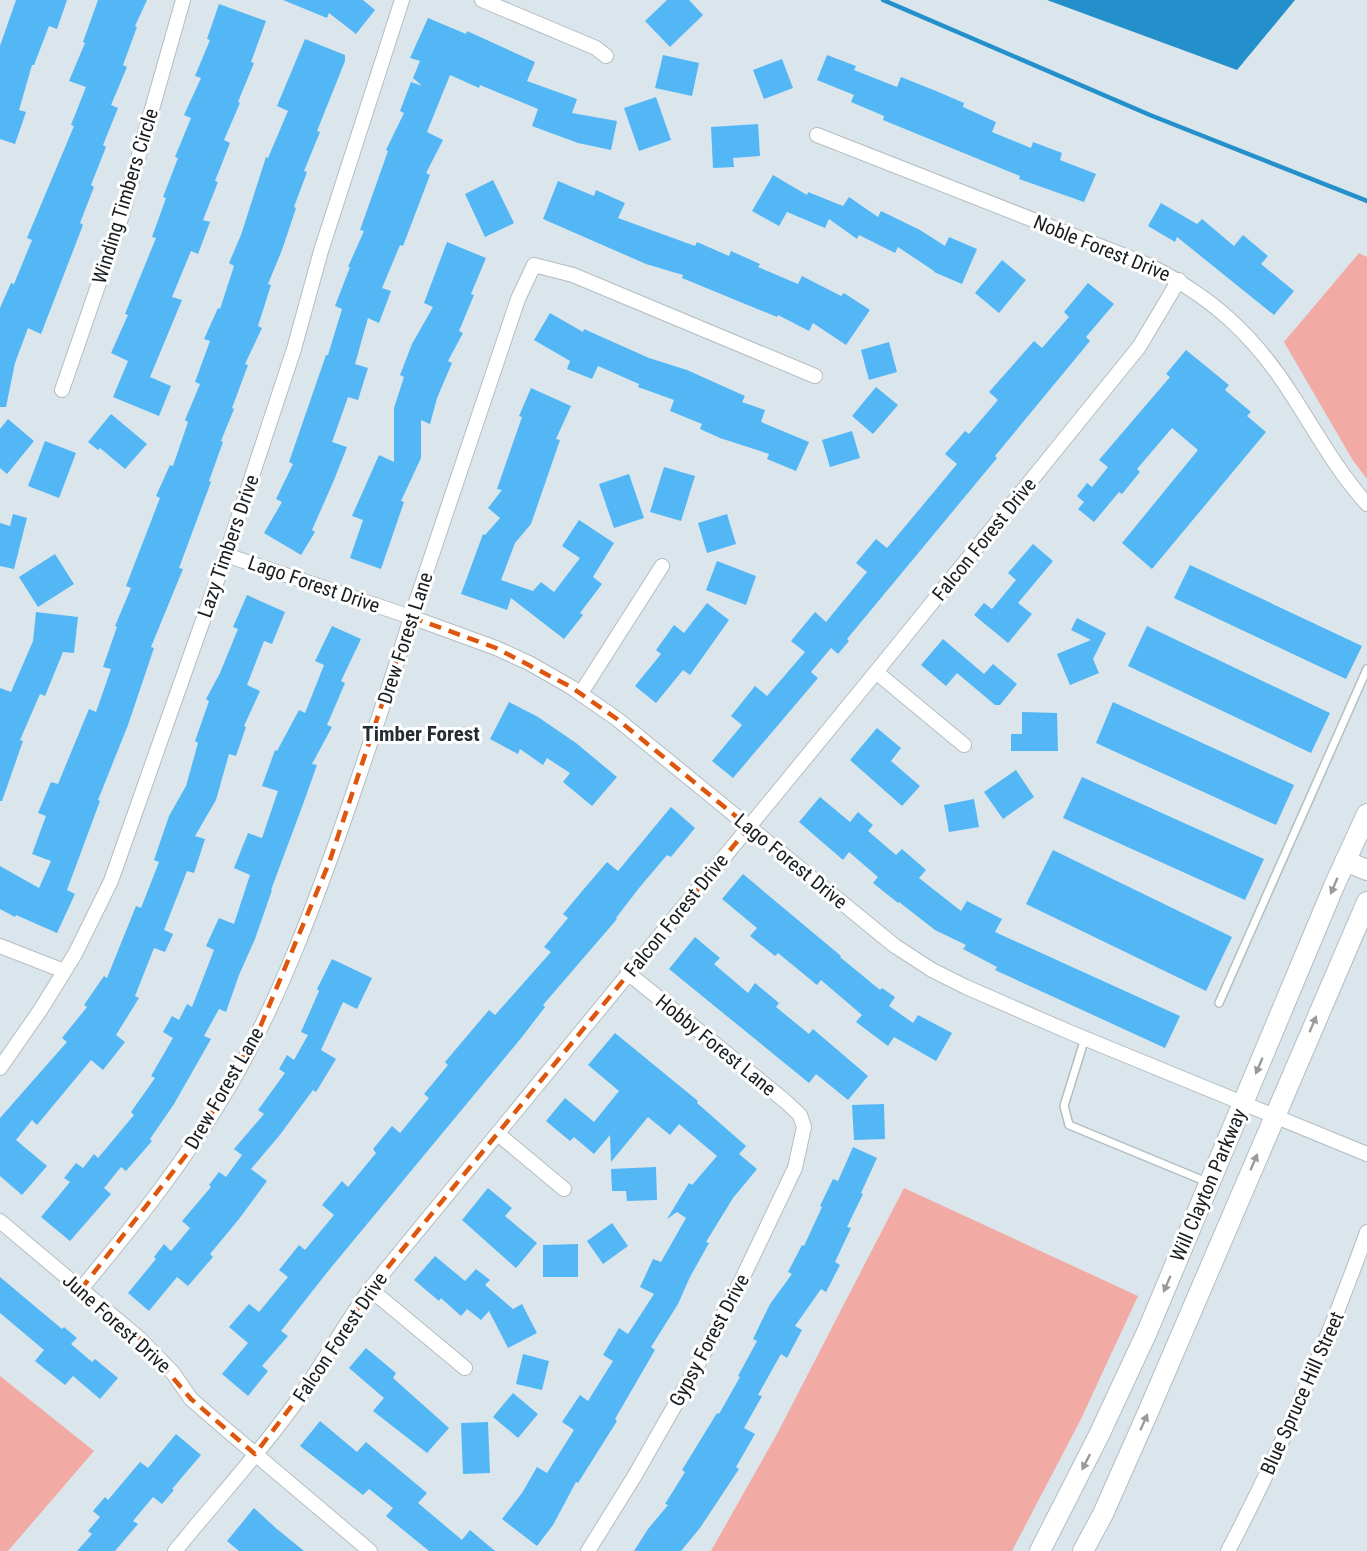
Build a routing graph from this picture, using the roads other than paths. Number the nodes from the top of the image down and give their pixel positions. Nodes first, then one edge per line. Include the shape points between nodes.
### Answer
1 (183, 0) edge
2 (402, 0) edge
3 (482, 0) edge
4 (606, 56) dead end
5 (817, 135) dead end
6 (1179, 280) junction
7 (815, 376) dead end
8 (62, 390) dead end
9 (1367, 504) edge
10 (226, 555) junction
11 (662, 566) dead end
12 (411, 617) junction
13 (1367, 669) edge
14 (876, 672) junction
15 (581, 693) junction
16 (964, 745) dead end
17 (1367, 814) edge
18 (748, 827) junction
19 (1345, 861) junction
20 (1367, 870) edge
21 (1367, 902) edge
22 (0, 946) edge
23 (64, 971) junction
24 (628, 973) junction
25 (1219, 1003) dead end
26 (1085, 1038) junction
27 (0, 1068) edge
28 (1242, 1103) junction
29 (1274, 1117) junction
30 (801, 1118) joint
31 (498, 1134) junction
32 (1367, 1154) edge
33 (1209, 1183) junction
34 (564, 1189) dead end
35 (0, 1221) edge
36 (1367, 1232) edge
37 (81, 1289) junction
38 (370, 1289) junction
39 (465, 1368) dead end
40 (1126, 1376) junction
41 (1159, 1387) junction
42 (255, 1454) junction
43 (175, 1551) edge
44 (370, 1551) edge
45 (588, 1551) edge
46 (1040, 1551) edge
47 (1083, 1551) edge
48 (1228, 1551) edge

1 - 8 street, Winding Timbers Circle via 119,225
2 - 10 street, Lazy Timbers Drive
3 - 4 street via 596,48
5 - 6 street, Noble Forest Drive
6 - 9 street, Noble Forest Drive via 1229,318 1267,359 1329,455
6 - 14 street, Falcon Forest Drive via 1139,347
7 - 12 street, Drew Forest Lane via 573,275 534,265 518,298
10 - 12 street, Lago Forest Drive
10 - 23 street, Lazy Timbers Drive via 111,881
11 - 15 street
12 - 15 street, Lago Forest Drive via 496,648
12 - 37 street, Drew Forest Lane via 329,863 261,1025 194,1145
13 - 25 lane
14 - 16 street
14 - 18 street, Falcon Forest Drive
15 - 18 street, Lago Forest Drive
17 - 19 main road, Will Clayton Parkway
18 - 24 street, Falcon Forest Drive
18 - 26 street, Lago Forest Drive via 895,946 932,970
19 - 20 main road
19 -> 28 main road, Will Clayton Parkway
29 -> 21 main road, Will Clayton Parkway
22 - 23 street
23 - 27 street, Lazy Timbers Drive
24 - 30 street, Hobby Forest Lane
24 - 31 street, Falcon Forest Drive
26 - 28 street, Lago Forest Drive
26 - 33 lane via 1064,1106 1069,1125
28 - 29 street, Lago Forest Drive
28 - 33 main road, Will Clayton Parkway
29 - 32 street, Lago Forest Drive
41 -> 29 main road, Will Clayton Parkway
30 - 45 street, Gypsy Forest Drive via 804,1127 795,1168 741,1281 696,1370
31 - 34 street
31 - 38 street, Falcon Forest Drive
33 -> 40 main road, Will Clayton Parkway
35 - 37 street, June Forest Drive
36 - 48 street, Blue Spruce Hill Street via 1336,1319
37 - 42 street, June Forest Drive via 139,1338 173,1373 191,1399
38 - 39 street
38 - 42 street, Falcon Forest Drive via 310,1383
40 - 41 main road
40 -> 46 main road, Will Clayton Parkway
47 -> 41 main road, Will Clayton Parkway
42 - 43 street, Falcon Forest Drive
42 - 44 street, June Forest Drive

